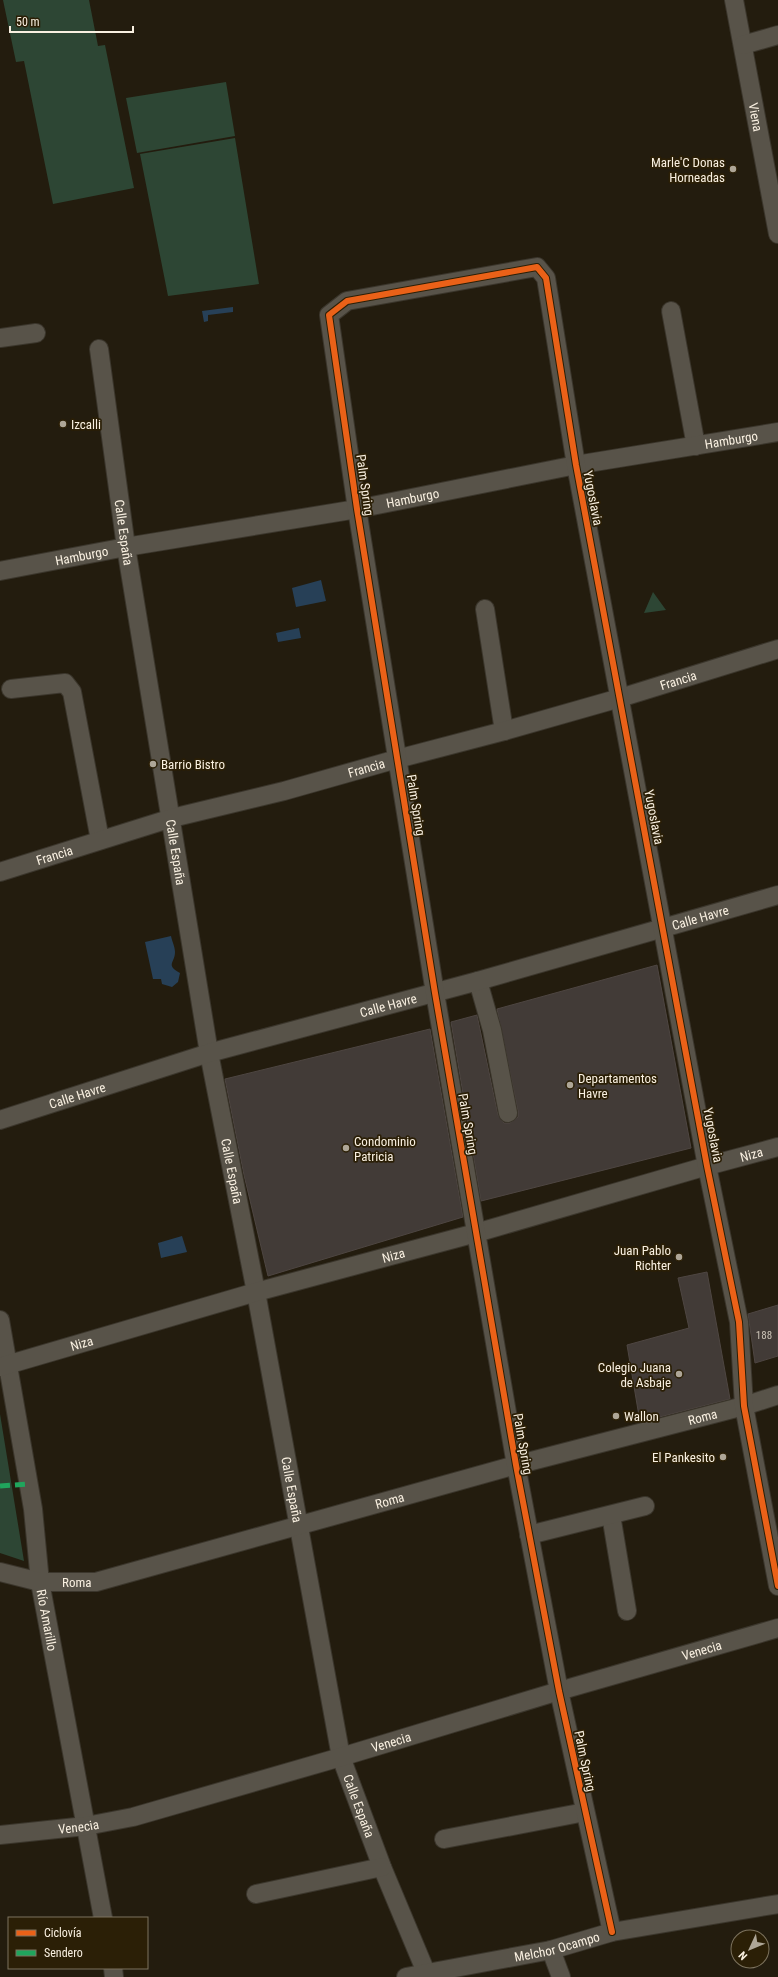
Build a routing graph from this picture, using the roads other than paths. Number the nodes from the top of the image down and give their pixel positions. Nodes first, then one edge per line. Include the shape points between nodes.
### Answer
1 (734, 0) edge
2 (778, 35) edge
3 (743, 45) junction
4 (778, 228) edge
5 (671, 311) dead end
6 (329, 316) joint
7 (36, 333) dead end
8 (0, 338) edge
9 (99, 349) dead end
10 (778, 432) edge
11 (696, 446) junction
12 (576, 464) junction
13 (357, 509) junction
14 (126, 547) junction
15 (0, 571) edge
16 (485, 609) dead end
17 (778, 649) edge
18 (11, 689) dead end
19 (620, 698) junction
20 (504, 731) junction
21 (397, 759) junction
22 (172, 818) junction
23 (100, 840) junction
24 (0, 872) edge
25 (778, 895) edge
26 (664, 929) junction
27 (478, 981) junction
28 (434, 992) junction
29 (209, 1053) junction
30 (508, 1113) dead end
31 (0, 1120) edge
32 (778, 1147) edge
33 (707, 1166) junction
34 (476, 1233) junction
35 (256, 1292) junction
36 (0, 1320) edge
37 (5, 1366) edge
38 (778, 1395) edge
39 (744, 1406) junction
40 (516, 1465) junction
41 (645, 1506) dead end
42 (611, 1515) junction
43 (299, 1526) junction
44 (529, 1535) junction
45 (0, 1572) edge
46 (40, 1582) junction
47 (778, 1586) edge
48 (627, 1611) dead end
49 (778, 1628) edge
50 (559, 1691) junction
51 (341, 1758) junction
52 (585, 1812) junction
53 (86, 1826) junction
54 (0, 1835) edge
55 (444, 1839) dead end
56 (382, 1866) junction
57 (256, 1894) dead end
58 (778, 1904) edge
59 (103, 1917) edge
60 (612, 1932) junction
61 (550, 1950) junction
62 (428, 1975) edge
63 (406, 1977) edge
64 (561, 1977) edge

1 - 3 street, Viena
2 - 3 street
3 - 4 street, Viena
5 - 11 street
6 - 12 street, Yugoslavia via 347,301 537,267 546,278
6 - 13 street, Palm Spring
7 - 8 street
9 - 14 street, Calle España
10 - 11 street, Hamburgo
11 - 12 street, Hamburgo
12 - 13 street, Hamburgo
12 - 19 street, Yugoslavia
13 - 14 street, Hamburgo
13 - 21 street, Palm Spring
14 - 15 street, Hamburgo
14 - 22 street, Calle España
16 - 20 street
17 - 19 street, Francia
18 - 23 street via 65,683 72,692
19 - 20 street, Francia
19 - 26 street, Yugoslavia
20 - 21 street, Francia
21 - 22 street, Francia via 284,791
21 - 28 street, Palm Spring
22 - 23 street, Francia
22 - 29 street, Calle España
23 - 24 street, Francia
25 - 26 street, Calle Havre
26 - 27 street, Calle Havre
26 - 33 street, Yugoslavia
27 - 28 street, Calle Havre
27 - 30 street via 492,1030
28 - 29 street, Calle Havre
28 - 34 street, Palm Spring
29 - 31 street, Calle Havre
29 - 35 street, Calle España
32 - 33 street, Niza
33 - 34 street, Niza
33 - 39 street, Yugoslavia via 739,1322
34 - 35 street, Niza
34 - 40 street, Palm Spring
35 - 37 street, Niza
35 - 43 street, Calle España
36 - 37 street, Río Amarillo
37 - 46 street, Río Amarillo via 34,1509
38 - 39 street, Roma
39 - 40 street, Roma
39 - 47 street, Yugoslavia
40 - 43 street, Roma
40 - 44 street, Palm Spring
41 - 42 street
42 - 44 street
42 - 48 street
43 - 46 street, Roma via 96,1582
43 - 51 street, Calle España
44 - 50 street, Palm Spring
45 - 46 street, Roma
46 - 53 street, Río Amarillo
49 - 50 street, Venecia
50 - 51 street, Venecia
50 - 52 street, Palm Spring
51 - 53 street, Venecia via 133,1816
51 - 56 street, Calle España
52 - 55 street
52 - 60 street, Palm Spring
53 - 54 street, Venecia
53 - 59 street, Río Amarillo
56 - 57 street
56 - 62 street, Calle España
58 - 60 street, Melchor Ocampo
60 - 61 street, Melchor Ocampo
61 - 62 street, Melchor Ocampo
61 - 64 street
62 - 63 street, Melchor Ocampo

